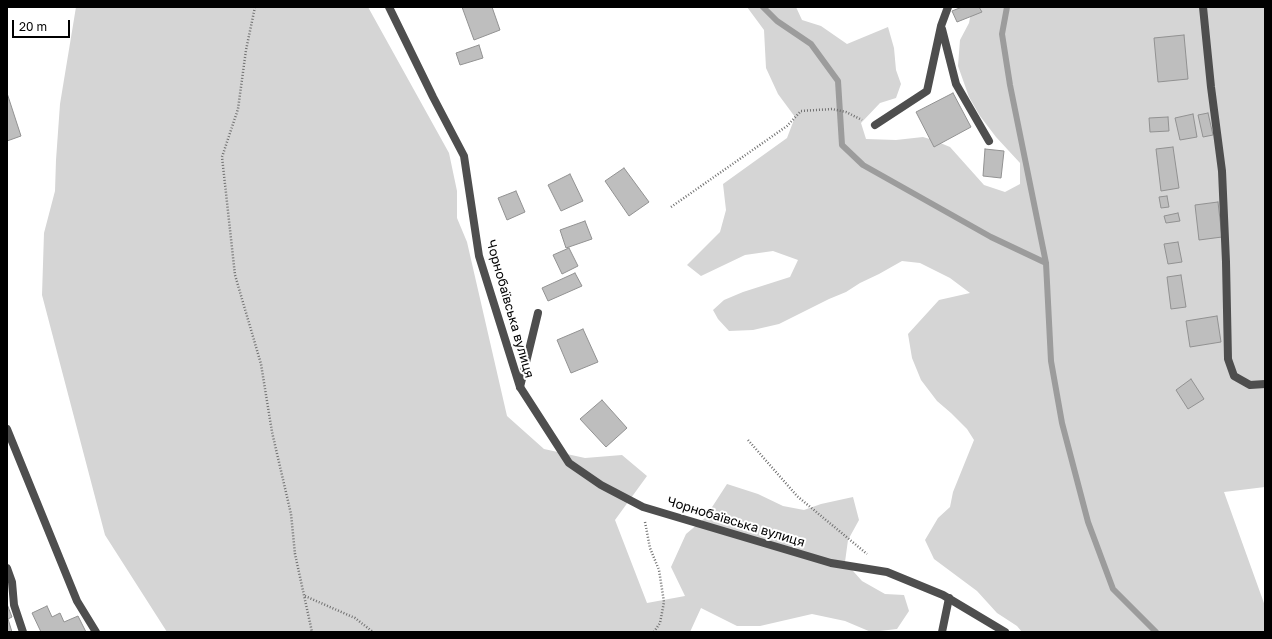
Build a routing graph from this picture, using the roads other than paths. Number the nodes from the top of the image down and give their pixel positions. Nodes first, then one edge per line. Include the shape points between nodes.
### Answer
1 (389, 7) edge
2 (948, 7) edge
3 (1203, 7) edge
4 (941, 26) junction
5 (875, 125) road end
6 (989, 141) dead end
7 (538, 313) dead end
8 (1265, 384) edge
9 (520, 387) junction
10 (7, 429) edge
11 (7, 568) edge
12 (949, 598) junction
13 (23, 632) edge
14 (96, 632) edge
15 (942, 632) edge
16 (1005, 632) edge

1 - 9 street, Чорнобаївська вулиця via 464,156 479,256
2 - 4 street
3 - 8 street via 1222,171 1228,359 1234,376 1250,384
4 - 5 street via 927,91
4 - 6 street via 956,84
7 - 9 street
9 - 12 street, Чорнобаївська вулиця via 569,464 600,486 643,507 831,563 887,572
10 - 14 street via 77,601
11 - 13 street via 12,582 14,605
12 - 15 street
12 - 16 street, Чорнобаївська вулиця

